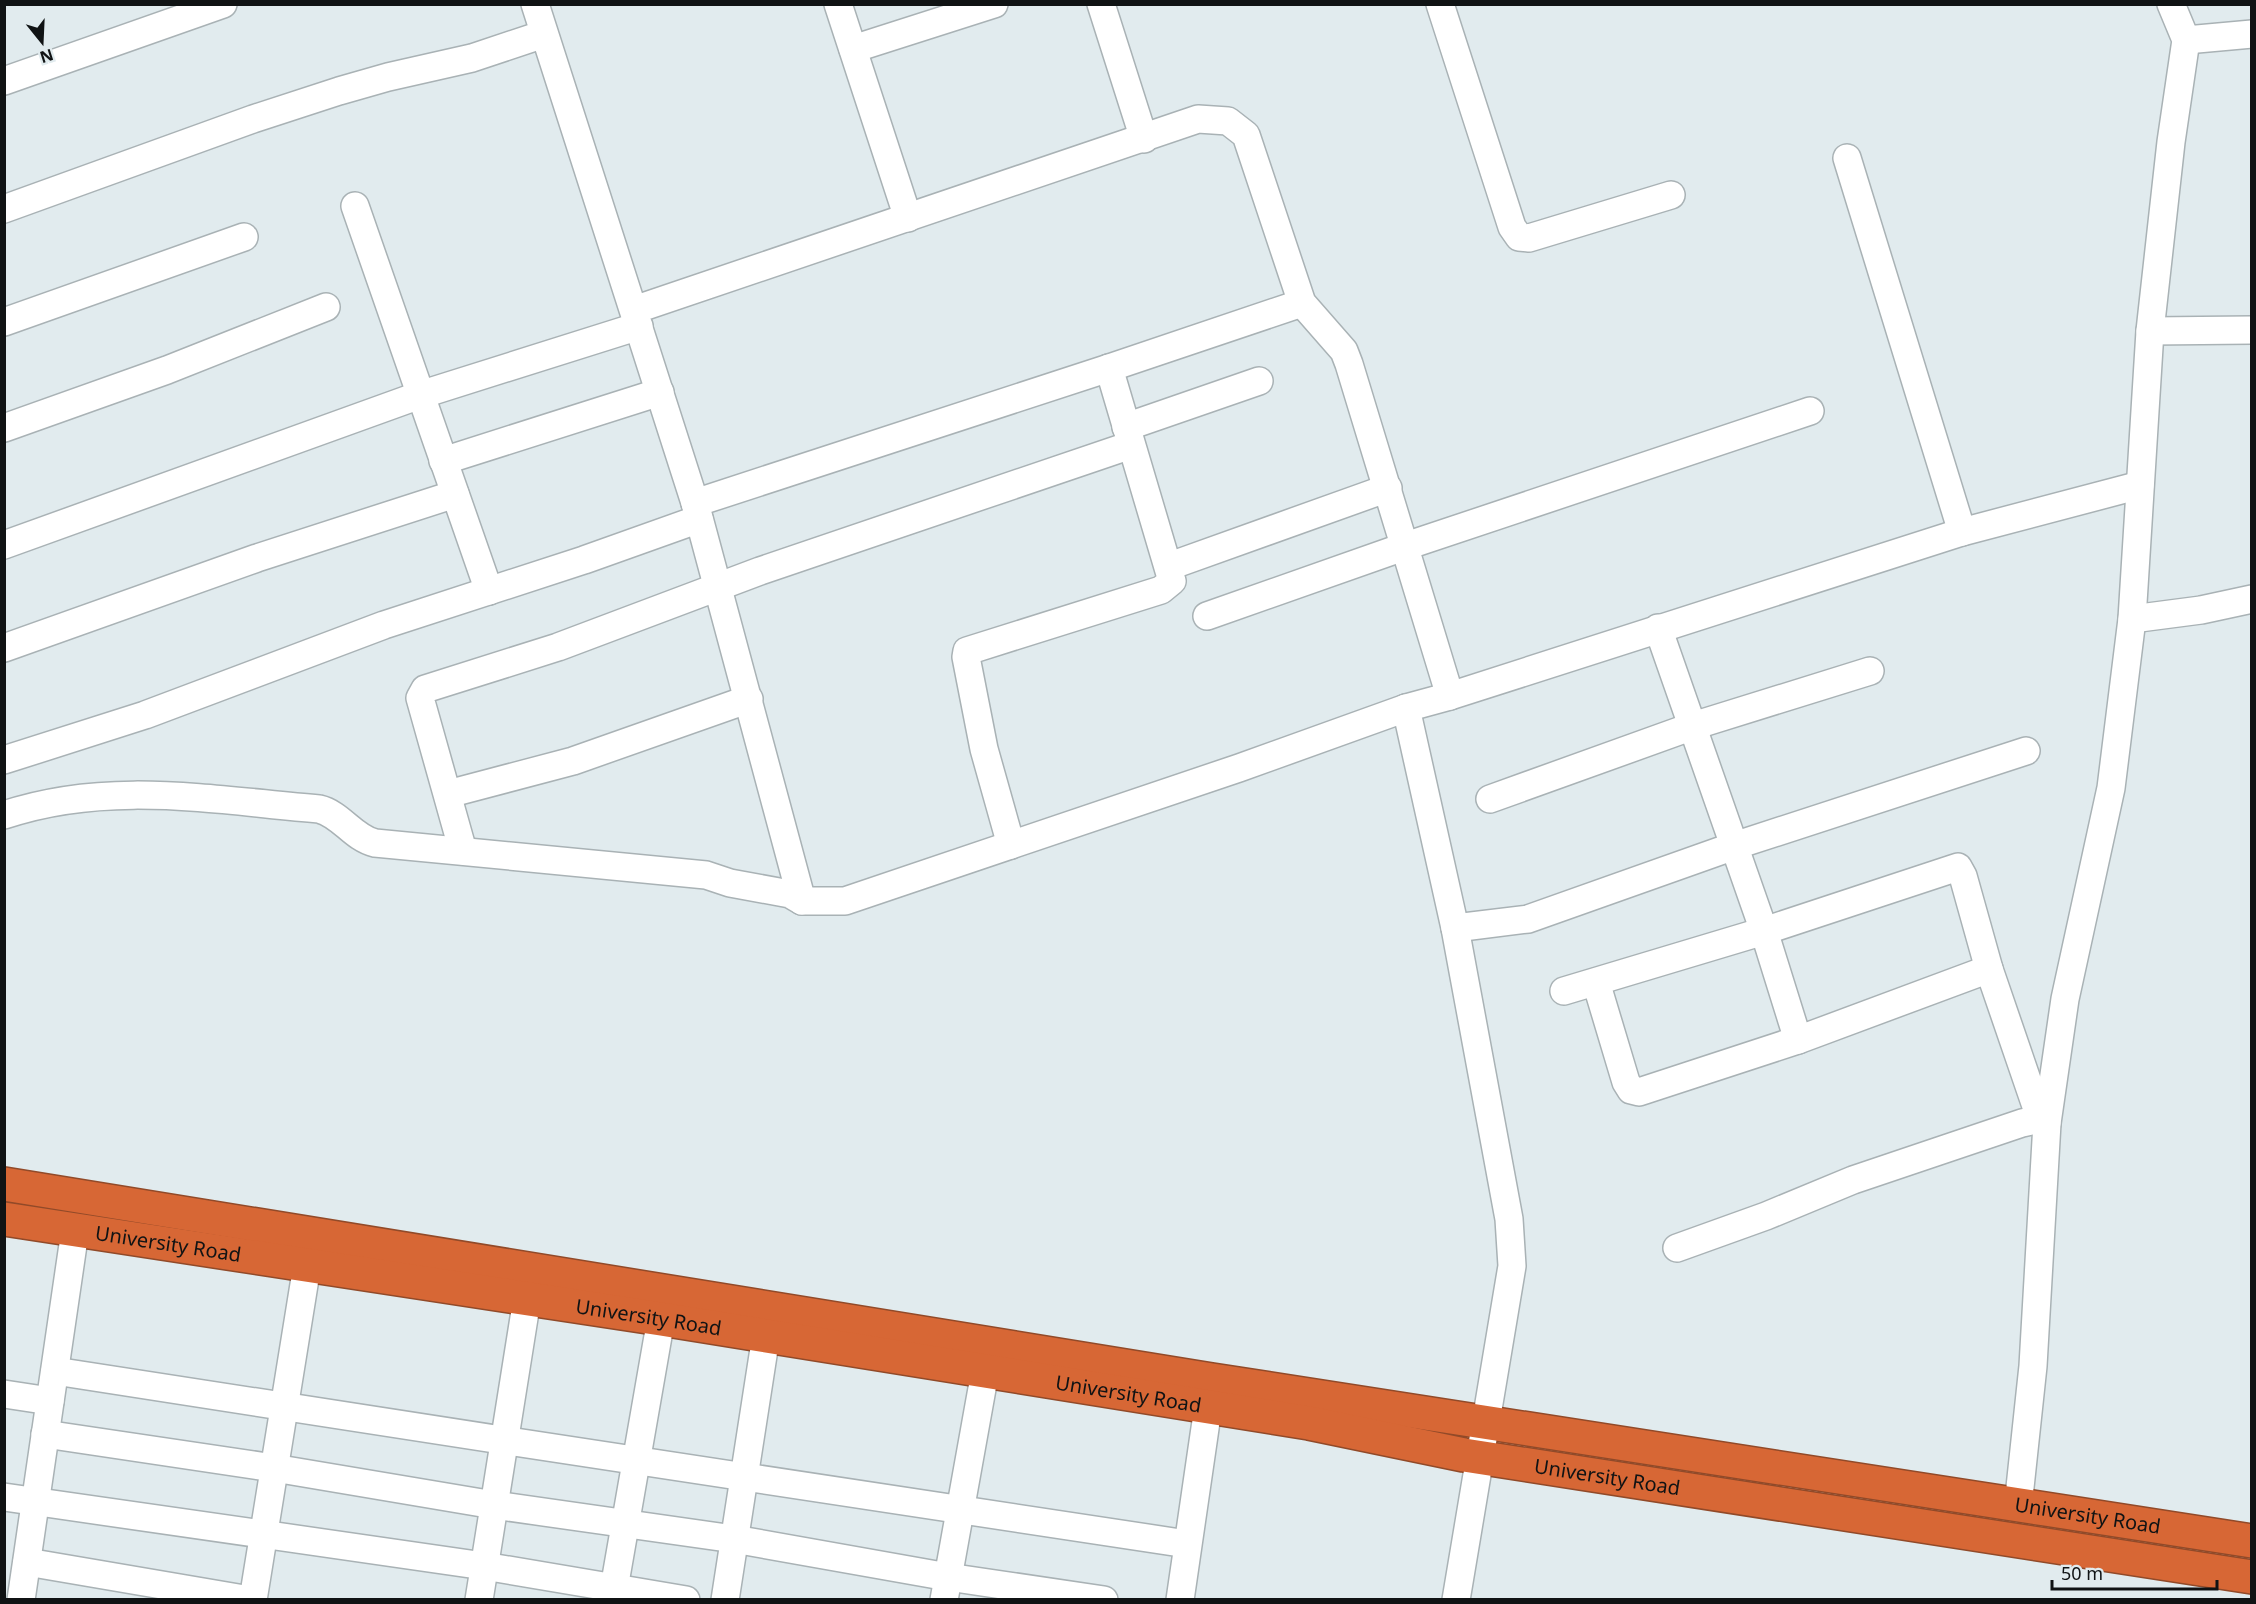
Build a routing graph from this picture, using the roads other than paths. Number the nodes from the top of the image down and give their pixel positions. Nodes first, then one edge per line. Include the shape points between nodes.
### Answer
1 (223, 4) edge
2 (535, 4) edge
3 (838, 4) edge
4 (994, 4) edge
5 (1101, 4) edge
6 (1440, 4) edge
7 (2171, 4) edge
8 (544, 34) junction
9 (2252, 34) edge
10 (2186, 40) junction
11 (853, 49) junction
12 (4, 81) edge
13 (1144, 139) junction
14 (1846, 158) dead end
15 (1671, 195) dead end
16 (354, 206) dead end
17 (4, 209) edge
18 (908, 218) junction
19 (244, 237) dead end
20 (1302, 303) junction
21 (326, 307) dead end
22 (636, 318) junction
23 (4, 322) edge
24 (2252, 330) edge
25 (2150, 331) junction
26 (1109, 368) junction
27 (1259, 381) dead end
28 (660, 392) junction
29 (420, 395) junction
30 (1810, 411) dead end
31 (4, 428) edge
32 (1129, 436) junction
33 (443, 461) junction
34 (2140, 485) junction
35 (1388, 488) junction
36 (455, 494) junction
37 (697, 511) junction
38 (1962, 532) junction
39 (4, 545) edge
40 (1407, 546) junction
41 (1170, 567) junction
42 (717, 587) junction
43 (489, 591) junction
44 (2252, 599) edge
45 (1207, 616) dead end
46 (2132, 619) junction
47 (1659, 628) junction
48 (4, 648) edge
49 (1870, 671) dead end
50 (1450, 696) junction
51 (749, 699) junction
52 (1406, 708) junction
53 (1693, 726) junction
54 (2026, 751) dead end
55 (4, 760) edge
56 (448, 794) junction
57 (1490, 799) dead end
58 (4, 815) edge
59 (1011, 845) junction
60 (1734, 846) junction
61 (463, 851) junction
62 (802, 901) junction
63 (1455, 928) junction
64 (1764, 932) junction
65 (1989, 969) junction
66 (1596, 982) junction
67 (1563, 991) dead end
68 (1798, 1040) junction
69 (2042, 1122) junction
70 (4, 1184) edge
71 (4, 1219) edge
72 (75, 1231) junction
73 (1677, 1248) dead end
74 (307, 1266) junction
75 (527, 1299) junction
76 (665, 1305) junction
77 (766, 1336) junction
78 (990, 1358) junction
79 (55, 1371) junction
80 (4, 1394) edge
81 (1209, 1394) junction
82 (50, 1401) junction
83 (284, 1407) junction
84 (1486, 1424) junction
85 (45, 1434) junction
86 (504, 1439) junction
87 (1479, 1457) junction
88 (636, 1459) junction
89 (274, 1468) junction
90 (744, 1479) junction
91 (4, 1497) edge
92 (36, 1502) junction
93 (494, 1505) junction
94 (2018, 1506) junction
95 (960, 1510) junction
96 (626, 1523) junction
97 (263, 1536) junction
98 (734, 1539) junction
99 (2248, 1540) edge
100 (1187, 1544) junction
101 (27, 1562) junction
102 (484, 1566) junction
103 (2252, 1572) edge
104 (2252, 1577) edge
105 (946, 1588) edge
106 (613, 1594) edge
107 (16, 1597) edge
108 (251, 1599) edge
109 (479, 1599) edge
110 (686, 1599) edge
111 (725, 1599) edge
112 (1104, 1599) edge
113 (1180, 1599) edge
114 (1456, 1599) edge

1 - 12 street
2 - 8 street
3 - 11 street
4 - 11 street
5 - 13 street
6 - 15 street via 1512,227 1519,237 1528,238
7 - 10 street
8 - 17 street via 472,58 388,77 264,115
8 - 22 street
9 - 10 street
10 - 25 street via 2170,142
11 - 18 street
13 - 18 street
13 - 20 street via 1198,119 1228,121 1246,135
14 - 38 street
16 - 29 street
18 - 22 street
19 - 23 street
20 - 26 street
20 - 35 street via 1344,351
21 - 31 street via 167,370
22 - 28 street
22 - 29 street
24 - 25 street
25 - 34 street
26 - 32 street
26 - 37 street
27 - 32 street
28 - 33 street
28 - 37 street
29 - 33 street
29 - 39 street
30 - 40 street
32 - 41 street
32 - 42 street
33 - 36 street
34 - 38 street
34 - 46 street
35 - 40 street
35 - 41 street
36 - 43 street
36 - 48 street via 257,558
37 - 42 street
37 - 43 street via 584,560
38 - 47 street
40 - 45 street
40 - 50 street
41 - 59 street via 1173,580 1161,590 967,651 984,749
42 - 51 street
42 - 56 street via 558,647 425,689 420,698
43 - 55 street via 384,625 145,716
44 - 46 street
46 - 69 street via 2110,788
47 - 50 street
47 - 53 street
49 - 53 street
50 - 52 street
51 - 56 street via 573,761
51 - 62 street
52 - 59 street
52 - 63 street
53 - 57 street
53 - 60 street
54 - 60 street
56 - 61 street
58 - 61 street via 67,799 144,794 319,809 329,811 364,841
59 - 62 street via 845,901
60 - 63 street via 1528,919
60 - 64 street
61 - 62 street via 706,875 790,894
63 - 84 street via 1510,1231 1512,1266
64 - 65 street via 1958,867 1964,876
64 - 66 street
64 - 68 street
65 - 68 street
65 - 69 street
66 - 67 street
66 - 68 street via 1631,1090 1639,1092
69 - 73 street via 2022,1123 1854,1180
69 - 94 street via 2033,1366
70 - 76 highway, University Road
71 - 72 highway, University Road
72 - 74 highway, University Road
72 - 79 street
74 - 75 highway, University Road
74 - 83 street
75 - 76 highway, University Road
75 - 86 street
76 - 77 highway, University Road
76 - 78 highway, University Road
76 - 88 street
77 - 78 highway, University Road
77 - 90 street
78 - 81 highway, University Road
78 - 95 street
79 - 82 street
79 - 83 street
80 - 82 street
81 - 84 highway, University Road
81 - 87 highway, University Road via 1309,1423
81 - 100 street
82 - 85 street
83 - 86 street
83 - 89 street
84 - 87 street
84 - 94 highway, University Road
85 - 89 street
85 - 92 street
86 - 88 street
86 - 93 street
87 - 104 highway, University Road
87 - 114 street
88 - 90 street
88 - 96 street
89 - 93 street
89 - 97 street
90 - 95 street
90 - 98 street
91 - 92 street
92 - 97 street
92 - 101 street
93 - 96 street
93 - 102 street
94 - 99 highway, University Road
95 - 100 street
95 - 105 street
96 - 98 street
96 - 106 street
97 - 102 street
97 - 108 street
98 - 105 street
98 - 111 street
99 - 103 street
100 - 113 street
101 - 107 street
101 - 108 street
102 - 106 street
102 - 109 street
105 - 112 street
106 - 110 street

